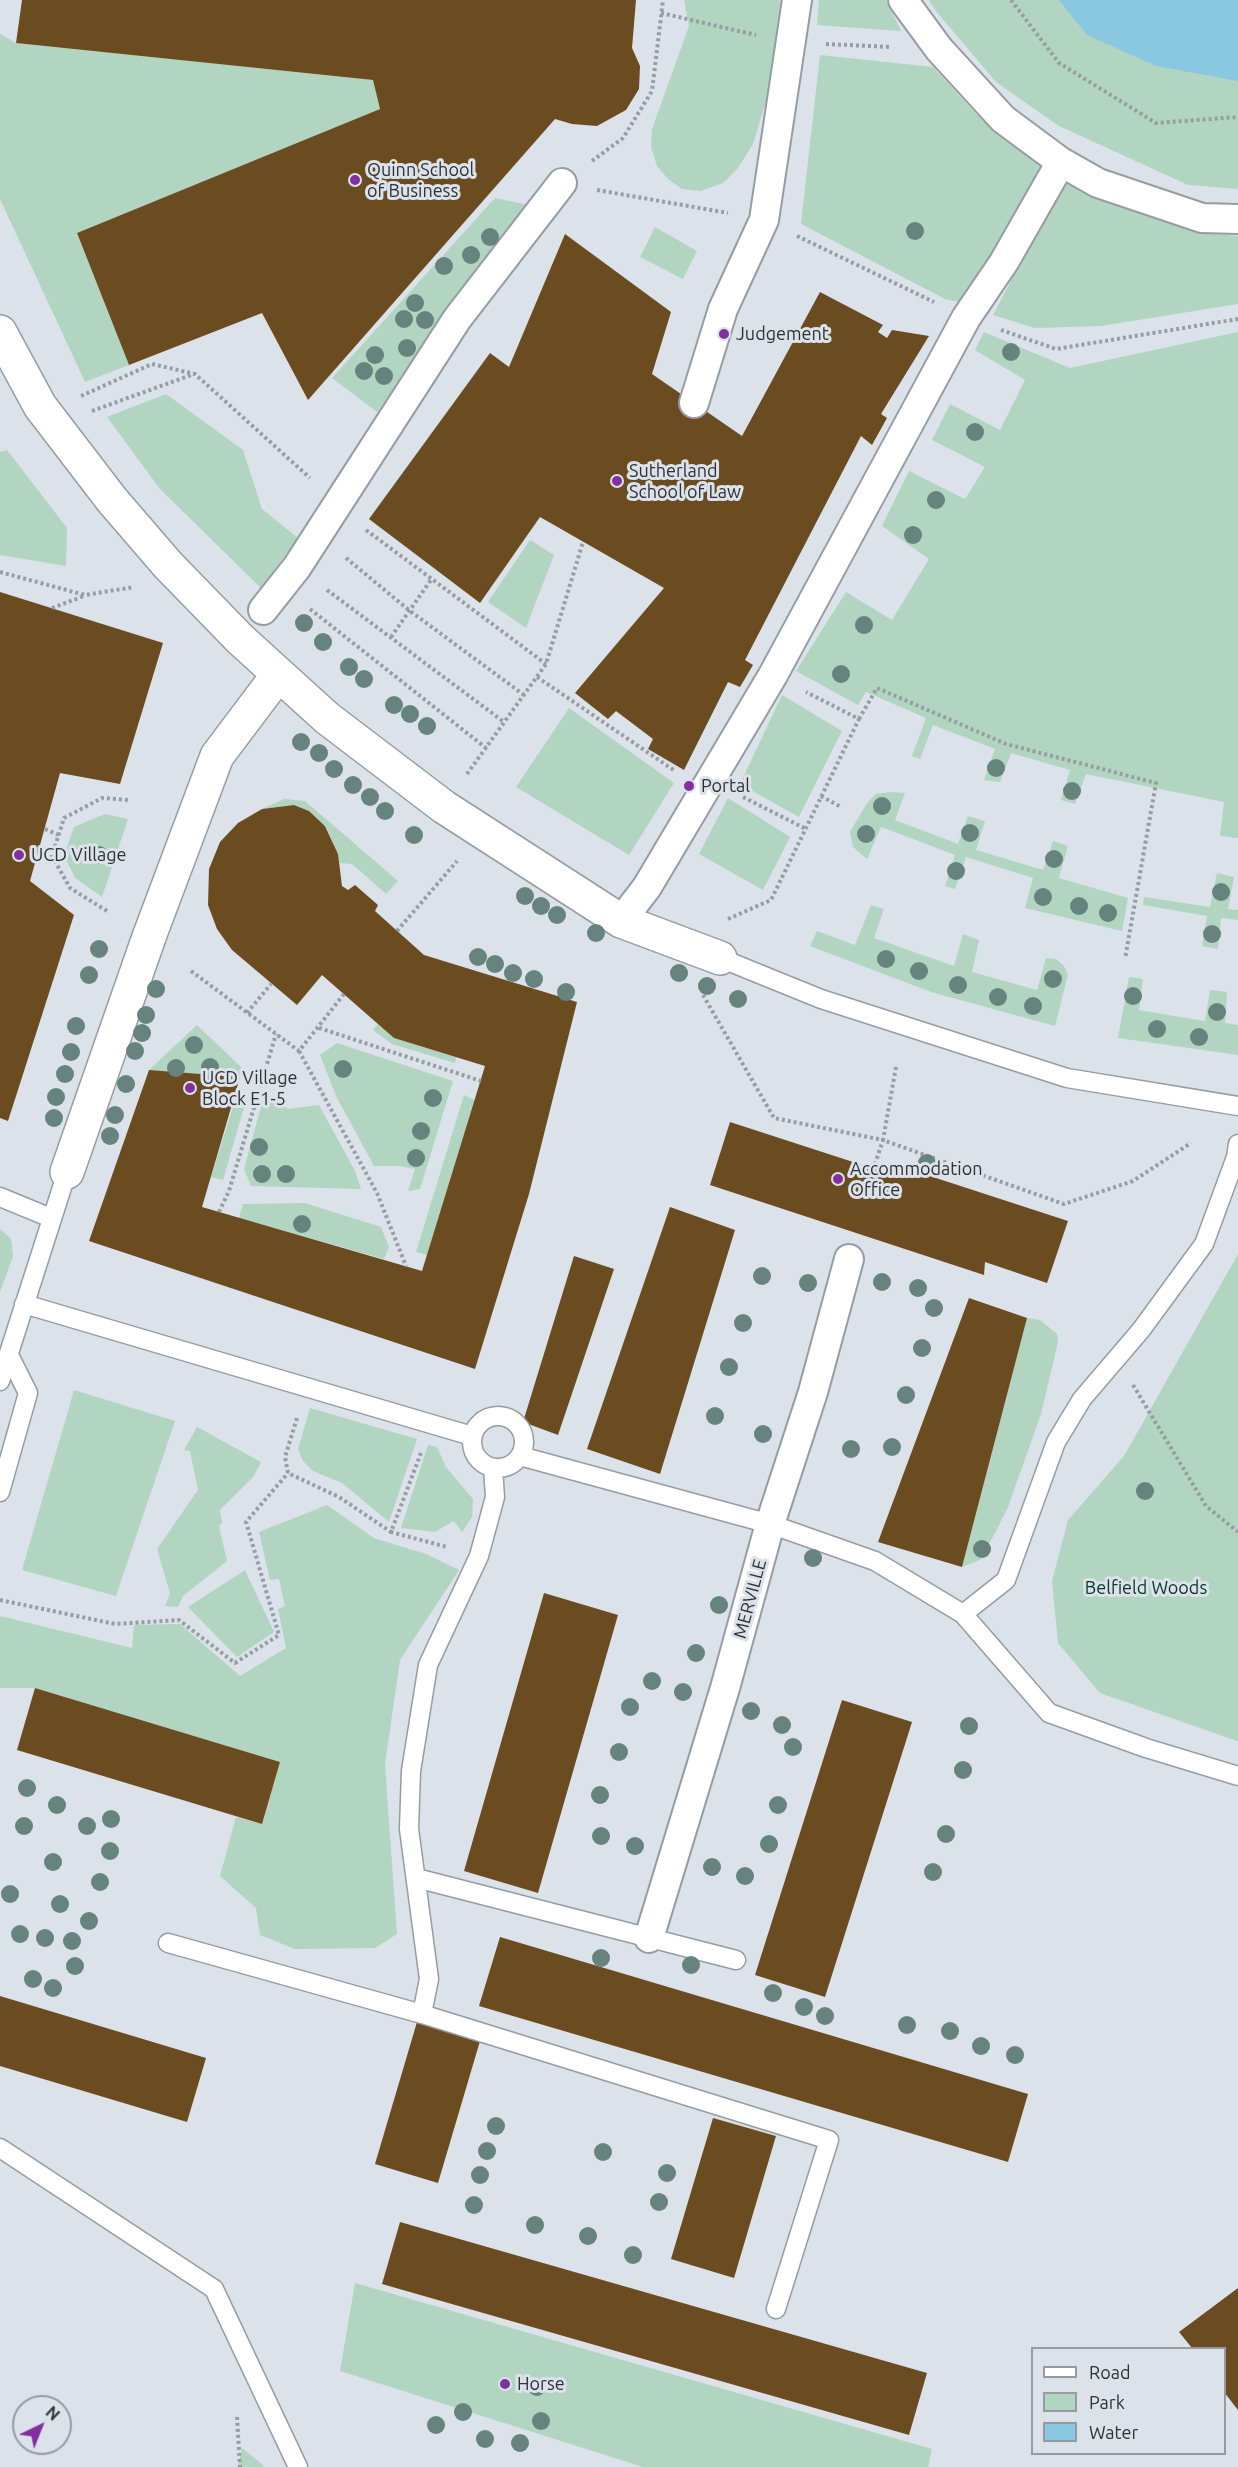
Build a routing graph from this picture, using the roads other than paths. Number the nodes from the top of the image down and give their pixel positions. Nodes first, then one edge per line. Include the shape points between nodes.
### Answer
1 (797, 0) edge
2 (903, 0) edge
3 (1061, 162) junction
4 (562, 183) road end
5 (1238, 219) edge
6 (0, 332) edge
7 (694, 403) dead end
8 (263, 610) dead end
9 (278, 675) junction
10 (621, 921) junction
11 (720, 958) joint
12 (1238, 1106) edge
13 (1238, 1144) edge
14 (67, 1172) joint
15 (0, 1197) edge
16 (51, 1218) junction
17 (849, 1259) dead end
18 (24, 1304) junction
19 (4, 1350) edge
20 (0, 1381) edge
21 (472, 1436) junction
22 (520, 1456) junction
23 (493, 1468) junction
24 (0, 1492) edge
25 (770, 1524) junction
26 (963, 1614) junction
27 (1238, 1776) edge
28 (416, 1878) junction
29 (650, 1938) junction
30 (168, 1943) dead end
31 (736, 1960) dead end
32 (422, 2014) junction
33 (0, 2148) edge
34 (776, 2309) dead end
35 (298, 2467) edge

1 - 7 street via 764,220 723,309
2 - 3 street via 939,49 1003,119
3 - 5 street via 1098,183 1202,218
3 - 10 street via 1004,262 966,318 773,675 647,887
4 - 8 street via 458,319 297,567
6 - 9 street via 40,406 112,500 168,565
9 - 10 street via 327,718 444,807
9 - 14 street via 217,756
10 - 11 street
11 - 12 lane via 821,999 1067,1078
13 - 26 lane via 1204,1244 1141,1330 1082,1400 1056,1442 1006,1580
14 - 16 lane
15 - 16 lane
16 - 18 lane
17 - 25 street, MERVILLE via 813,1392
18 - 19 lane
18 - 21 lane
19 - 20 lane
19 - 24 lane via 28,1394
21 - 22 lane via 481,1421 506,1416 523,1433
21 - 23 lane via 471,1445 478,1460
22 - 23 lane via 509,1466
22 - 25 lane
23 - 28 lane via 495,1497 479,1556 428,1665 411,1771 409,1829
25 - 26 lane via 875,1561
25 - 29 street, MERVILLE
26 - 27 lane via 1048,1713
28 - 29 lane
28 - 32 lane via 429,1979
29 - 31 lane
30 - 32 lane
32 - 34 lane via 829,2139
33 - 35 lane via 214,2289

